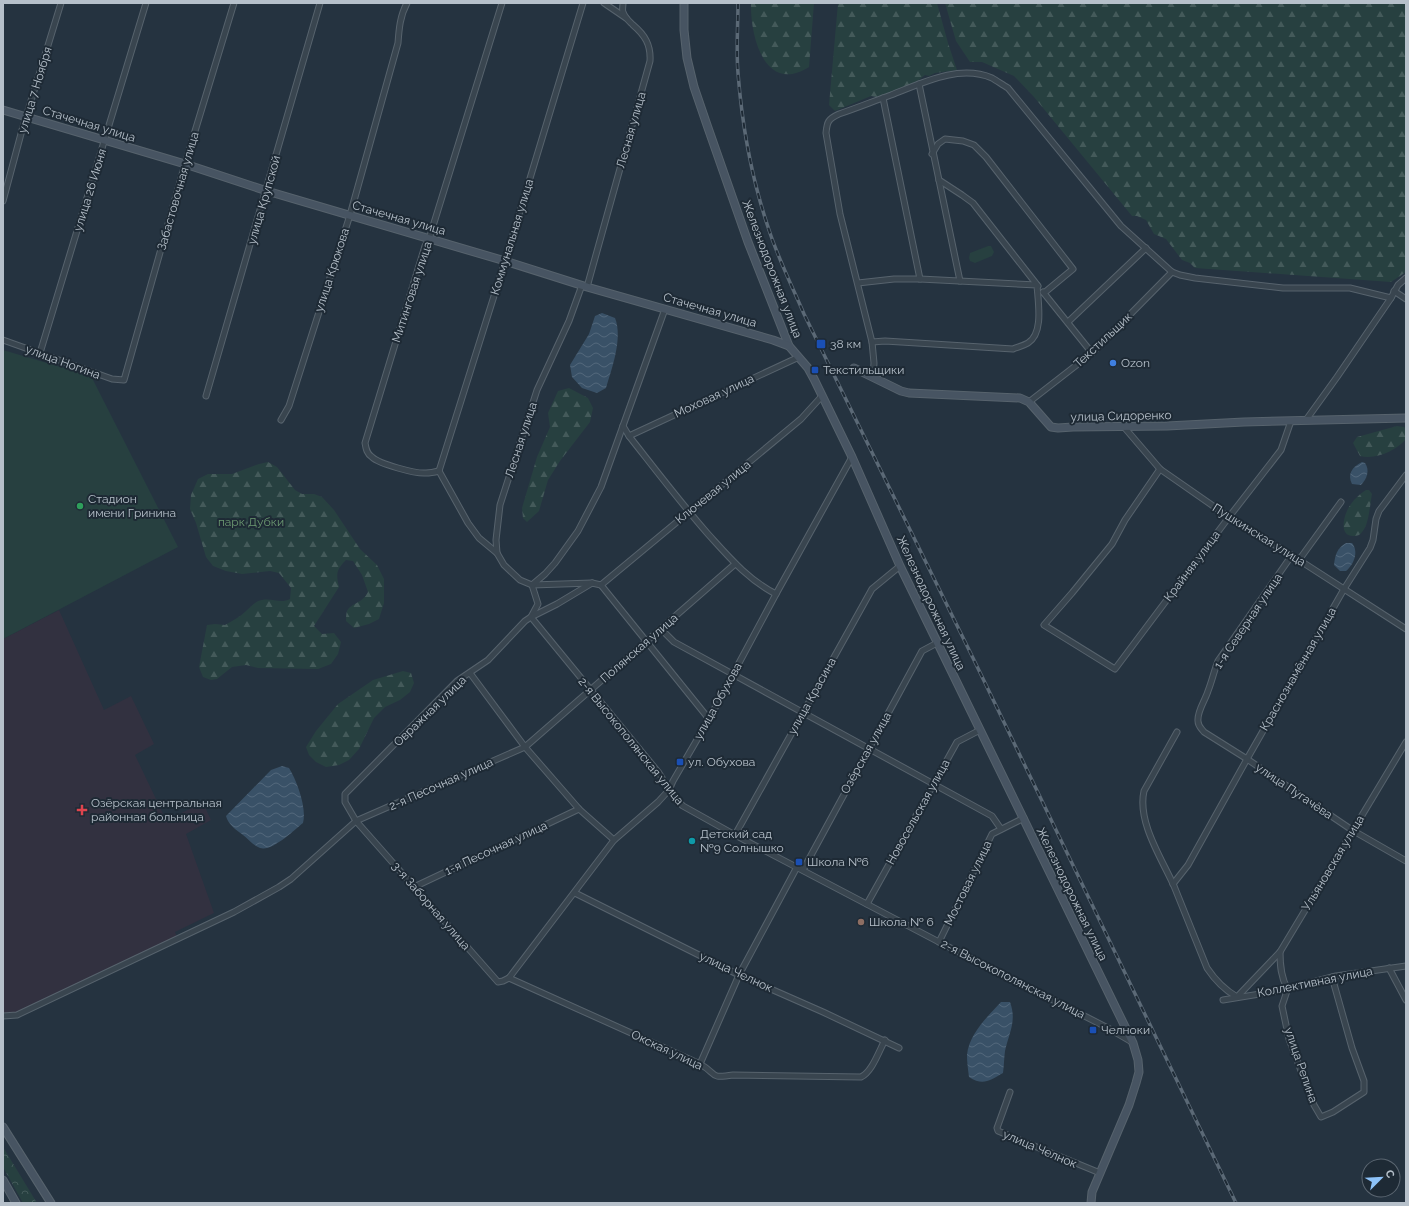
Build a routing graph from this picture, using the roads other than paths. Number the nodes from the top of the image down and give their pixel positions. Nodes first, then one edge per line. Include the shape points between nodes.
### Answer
1 (61, 3) edge
2 (146, 3) edge
3 (234, 3) edge
4 (320, 3) edge
5 (407, 3) edge
6 (502, 3) edge
7 (583, 3) edge
8 (604, 3) edge
9 (623, 3) edge
10 (684, 3) edge
11 (626, 19) junction
12 (919, 84) junction
13 (883, 98) junction
14 (3, 110) edge
15 (26, 117) junction
16 (105, 141) junction
17 (932, 154) junction
18 (185, 164) junction
19 (939, 180) junction
20 (267, 191) junction
21 (3, 202) edge
22 (350, 215) junction
23 (429, 239) junction
24 (1146, 248) junction
25 (505, 261) junction
26 (1172, 272) junction
27 (1406, 278) edge
28 (920, 279) junction
29 (960, 281) junction
30 (858, 283) junction
31 (1037, 285) junction
32 (585, 286) junction
33 (1394, 291) junction
34 (1044, 293) junction
35 (1391, 298) junction
36 (1406, 299) edge
37 (666, 309) junction
38 (1068, 322) junction
39 (3, 340) edge
40 (872, 342) junction
41 (789, 346) junction
42 (40, 353) junction
43 (1092, 354) junction
44 (799, 357) junction
45 (854, 368) dead end
46 (873, 376) junction
47 (124, 380) joint
48 (206, 396) dead end
49 (822, 396) junction
50 (1029, 402) junction
51 (1406, 418) edge
52 (281, 420) dead end
53 (1306, 420) junction
54 (1290, 421) junction
55 (623, 426) junction
56 (1124, 427) junction
57 (629, 436) junction
58 (852, 458) junction
59 (1160, 469) junction
60 (439, 471) junction
61 (1406, 475) edge
62 (1341, 502) dead end
63 (688, 511) junction
64 (1229, 517) junction
65 (497, 553) junction
66 (1292, 556) junction
67 (1299, 560) junction
68 (735, 564) junction
69 (900, 566) junction
70 (592, 583) junction
71 (532, 585) junction
72 (601, 585) junction
73 (1344, 589) junction
74 (776, 594) junction
75 (531, 617) junction
76 (661, 629) junction
77 (1406, 629) edge
78 (646, 641) junction
79 (937, 643) junction
80 (470, 673) junction
81 (733, 674) junction
82 (590, 690) junction
83 (803, 713) junction
84 (709, 719) junction
85 (980, 730) junction
86 (1177, 732) dead end
87 (1204, 732) joint
88 (1406, 742) edge
89 (525, 747) junction
90 (869, 749) junction
91 (1247, 759) junction
92 (933, 783) junction
93 (669, 790) junction
94 (579, 809) junction
95 (1024, 818) junction
96 (356, 821) junction
97 (1001, 829) junction
98 (1352, 830) junction
99 (735, 835) junction
100 (614, 840) junction
101 (1406, 861) edge
102 (797, 867) junction
103 (803, 870) junction
104 (1173, 884) junction
105 (414, 887) junction
106 (576, 893) junction
107 (867, 904) junction
108 (939, 942) junction
109 (1280, 952) junction
110 (1406, 966) edge
111 (1389, 968) junction
112 (739, 975) junction
113 (1332, 977) junction
114 (510, 978) junction
115 (1288, 988) junction
116 (1237, 997) junction
117 (1223, 1000) dead end
118 (1406, 1000) edge
119 (3, 1016) edge
120 (885, 1040) junction
121 (1133, 1043) junction
122 (899, 1048) dead end
123 (700, 1064) junction
124 (1010, 1092) dead end
125 (3, 1127) edge
126 (1100, 1173) junction
127 (3, 1180) edge
128 (16, 1203) edge
129 (51, 1203) edge
130 (1091, 1203) edge

1 - 15 street, улица 7 Ноября
2 - 16 street, улица 26 Июня
3 - 18 street, Забастовочная улица
4 - 20 street, улица Крупской
5 - 22 street, улица Крюкова
6 - 23 street, Митинговая улица
7 - 25 street, Коммунальная улица
8 - 11 street, Лесная улица
9 - 11 street via 622,12
10 - 41 street, Железнодорожная улица via 687,58 694,87 748,242
11 - 32 street, Лесная улица via 645,38 650,61
12 - 13 street
12 - 17 street
12 - 24 street via 950,74 966,74 992,78 1008,88 1121,226
13 - 28 street
13 - 30 street via 832,117 827,123 826,134 840,214
14 - 15 street, Стачечная улица
15 - 16 street, Стачечная улица
15 - 21 street, улица 7 Ноября
16 - 18 street, Стачечная улица
16 - 42 street, улица 26 Июня
17 - 19 street
17 - 34 street via 938,144 945,139 964,141 974,145 995,169 1073,268
18 - 20 street, Стачечная улица
18 - 47 street, Забастовочная улица
19 - 29 street
19 - 31 street via 973,204
20 - 22 street, Стачечная улица
20 - 48 street, улица Крупской
22 - 23 street, Стачечная улица
22 - 52 street, улица Крюкова via 289,406
23 - 25 street, Стачечная улица
23 - 60 street, Митинговая улица via 365,443 367,452 378,461 414,472 427,474
24 - 26 street
24 - 38 street
25 - 32 street, Стачечная улица
25 - 60 street, Коммунальная улица
26 - 35 street via 1180,276 1283,288 1350,288
26 - 43 street, Текстильщик
27 - 33 street
28 - 29 street
28 - 30 street
29 - 31 street
30 - 40 street
31 - 34 street
31 - 40 street via 1038,326 1035,335 1028,343 1012,349
32 - 37 street, Стачечная улица
32 - 65 street, Лесная улица via 538,390 500,505
33 - 35 street
33 - 36 street
34 - 38 street
35 - 53 street
37 - 41 street, Стачечная улица
37 - 55 street
38 - 43 street
39 - 42 street, улица Ногина
40 - 46 street
41 - 44 street, Железнодорожная улица
42 - 47 street, улица Ногина via 112,379
43 - 50 street, Текстильщик
44 - 49 street, Железнодорожная улица via 808,368
44 - 57 street, Моховая улица
45 - 46 street
46 - 50 street via 908,393 1020,398
49 - 58 street, Железнодорожная улица
49 - 63 street, Ключевая улица via 801,419
50 - 56 street, улица Сидоренко via 1051,426 1058,428
51 - 53 street, улица Сидоренко
53 - 54 street, улица Сидоренко
54 - 56 street, улица Сидоренко
54 - 64 street, Крайняя улица via 1281,450
55 - 57 street
55 - 71 street via 602,487 578,531 555,563
56 - 59 street, Пушкинская улица
57 - 63 street
58 - 69 street, Железнодорожная улица
58 - 74 street, улица Обухова
59 - 64 street, Пушкинская улица
59 - 64 street, Крайняя улица via 1112,544 1044,625 1115,669
60 - 65 street via 468,523 479,538
61 - 73 street, Краснознамённая улица via 1378,511 1374,540
62 - 67 street
63 - 68 street
63 - 72 street, Ключевая улица
64 - 66 street, Пушкинская улица
65 - 71 street via 504,566 520,580
66 - 67 street, Пушкинская улица
66 - 87 street, 1-я Северная улица via 1218,661 1198,721 1198,726
67 - 73 street, Пушкинская улица
68 - 74 street
68 - 76 street, Полянская улица
69 - 79 street, Железнодорожная улица
69 - 83 street, улица Красина via 872,589
70 - 71 street
70 - 72 street
70 - 75 street, Овражная улица
71 - 75 street via 538,604
72 - 78 street
73 - 77 street, Пушкинская улица
73 - 91 street, Краснознамённая улица
74 - 81 street, улица Обухова
75 - 80 street, Овражная улица via 488,660
75 - 82 street, 2-я Высокополянская улица
76 - 78 street, Полянская улица
76 - 81 street via 674,642
78 - 82 street, Полянская улица
78 - 84 street
79 - 85 street, Железнодорожная улица
79 - 90 street, Озёрская улица via 922,651
80 - 89 street
80 - 96 street, Овражная улица via 457,681 345,794 346,802
81 - 83 street
81 - 84 street, улица Обухова
82 - 89 street, Полянская улица
82 - 93 street, 2-я Высокополянская улица via 659,773
83 - 90 street
83 - 99 street, улица Красина
84 - 93 street, улица Обухова
85 - 92 street, Новосельская улица via 957,742
85 - 95 street, Железнодорожная улица
86 - 104 street via 1142,799 1151,840
87 - 91 street, улица Пугачёва
88 - 98 street, Ульяновская улица
89 - 94 street
89 - 96 street, 2-я Песочная улица
90 - 92 street
90 - 103 street, Озёрская улица
91 - 98 street, улица Пугачёва
91 - 104 street, Краснознамённая улица via 1188,865
92 - 97 street via 992,816
92 - 107 street, Новосельская улица
93 - 99 street, 2-я Высокополянская улица via 683,806
93 - 100 street, улица Обухова
94 - 100 street
94 - 105 street, 1-я Песочная улица
95 - 97 street, Мостовая улица
95 - 121 street, Железнодорожная улица
96 - 105 street, 3-я Заборная улица
96 - 119 street, 2-я Песочная улица via 291,879 234,912 17,1015
97 - 108 street, Мостовая улица via 992,834
98 - 101 street, улица Пугачёва
98 - 109 street, Ульяновская улица
99 - 102 street, 2-я Высокополянская улица
100 - 106 street, улица Обухова
102 - 103 street, 2-я Высокополянская улица
102 - 112 street
103 - 107 street, 2-я Высокополянская улица
104 - 116 street via 1207,968 1228,992
105 - 114 street, 3-я Заборная улица via 498,982
106 - 112 street, улица Челнок
106 - 114 street, улица Обухова
107 - 108 street, 2-я Высокополянская улица
108 - 121 street, 2-я Высокополянская улица
109 - 115 street via 1280,967
109 - 116 street, Ульяновская улица
110 - 111 street, Коллективная улица
111 - 113 street, Коллективная улица
111 - 118 street
112 - 120 street, улица Челнок
112 - 123 street
113 - 115 street, Коллективная улица
113 - 115 street, улица Репина via 1364,1081 1364,1092 1321,1117 1289,1039 1282,1006
114 - 123 street, Окская улица
115 - 116 street, Коллективная улица
116 - 117 street, Коллективная улица
120 - 122 street, улица Челнок
120 - 123 street, Окская улица via 870,1070 861,1077 718,1077
121 - 126 street, Железнодорожная улица via 1139,1072 1129,1105
124 - 126 street, улица Челнок via 996,1128 998,1131
125 - 129 street
126 - 130 street, Железнодорожная улица via 1092,1192
127 - 128 street

